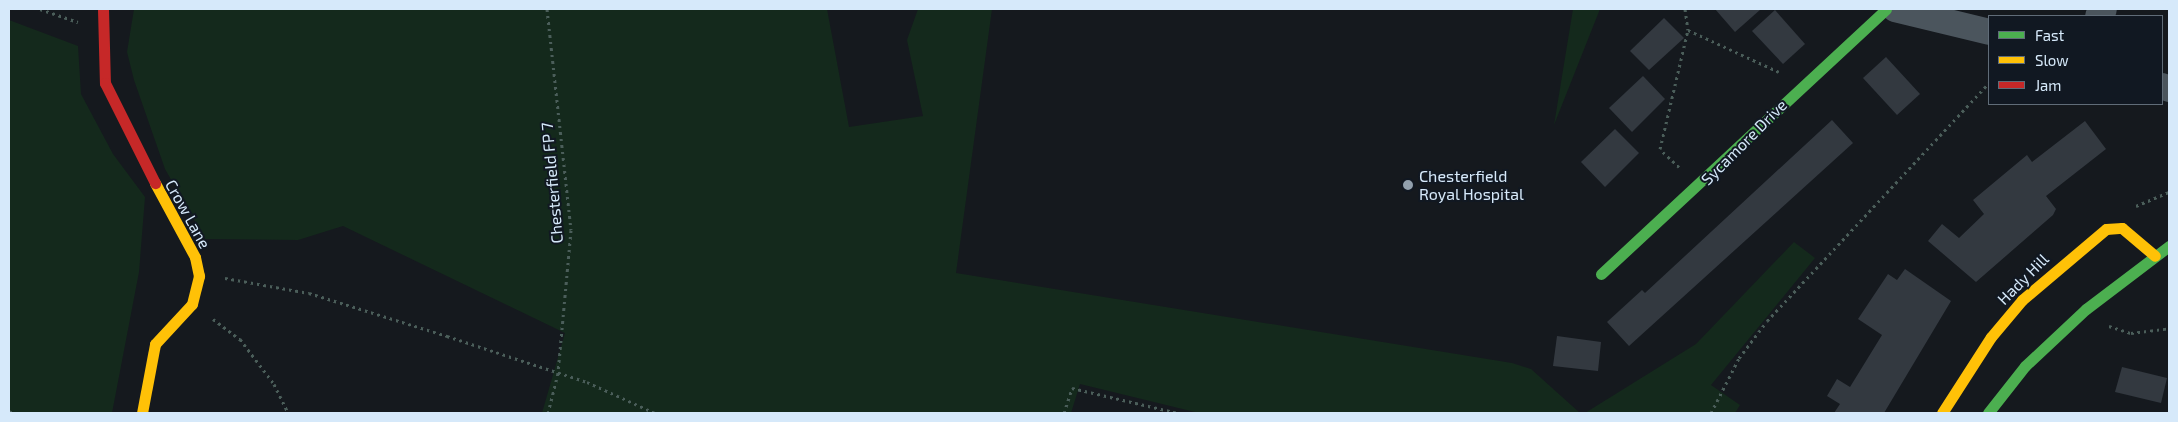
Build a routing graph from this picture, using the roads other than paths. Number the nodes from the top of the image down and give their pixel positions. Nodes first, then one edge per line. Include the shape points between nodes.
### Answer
1 (103, 9) edge
2 (1886, 9) edge
3 (1895, 9) edge
4 (1988, 32) edge
5 (2169, 246) edge
6 (2155, 256) junction
7 (1601, 274) dead end
8 (142, 413) edge
9 (1942, 413) edge
10 (1988, 413) edge

1 - 8 street, Crow Lane via 105,83 112,103 195,258 199,276 192,304 156,344
2 - 7 street, Sycamore Drive
3 - 4 street
5 - 6 street
6 - 9 street, Hady Hill via 2122,228 2106,229 2022,300 1991,337
6 - 10 street via 2086,309 2032,360

